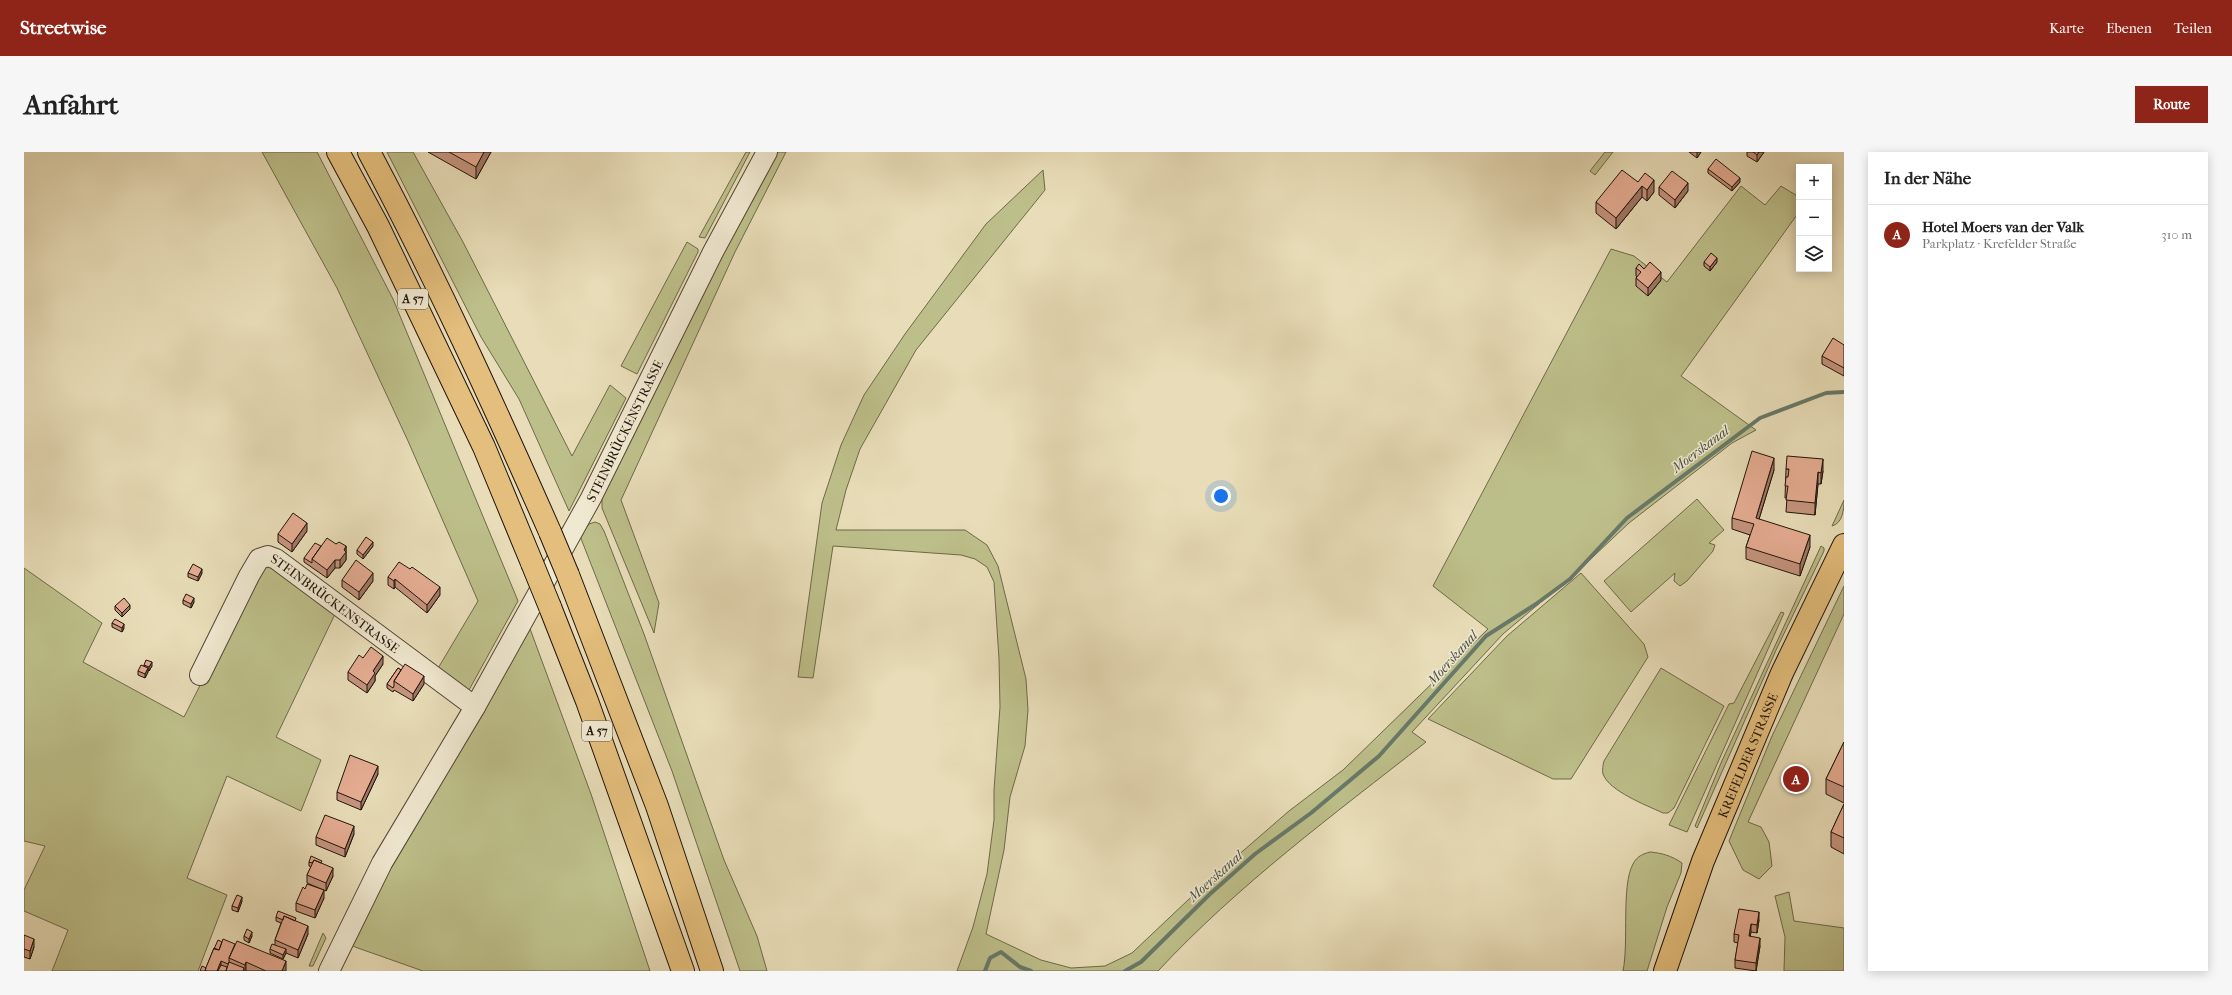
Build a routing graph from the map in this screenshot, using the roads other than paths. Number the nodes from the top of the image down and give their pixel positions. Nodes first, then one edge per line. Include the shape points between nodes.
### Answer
1 (338, 152) edge
2 (369, 152) edge
3 (767, 152) edge
4 (1844, 545) edge
5 (200, 675) dead end
6 (475, 707) junction
7 (642, 857) junction
8 (329, 971) edge
9 (671, 971) edge
10 (683, 971) edge
11 (712, 971) edge
12 (1665, 971) edge

1 - 7 main road, A 57, bridge via 378,226 484,447 550,607
2 - 11 main road, A 57, bridge via 492,400 550,532 657,806
3 - 6 street, STEINBRÜCKENSTRASSE via 713,252 591,498
4 - 12 main road, KREFELDER STRASSE via 1782,673 1706,854
5 - 6 street, STEINBRÜCKENSTRASSE via 249,576 259,560 268,556 276,559
6 - 8 street, STEINBRÜCKENSTRASSE via 382,863
7 - 9 main road via 649,896
7 - 10 main road, A 57

